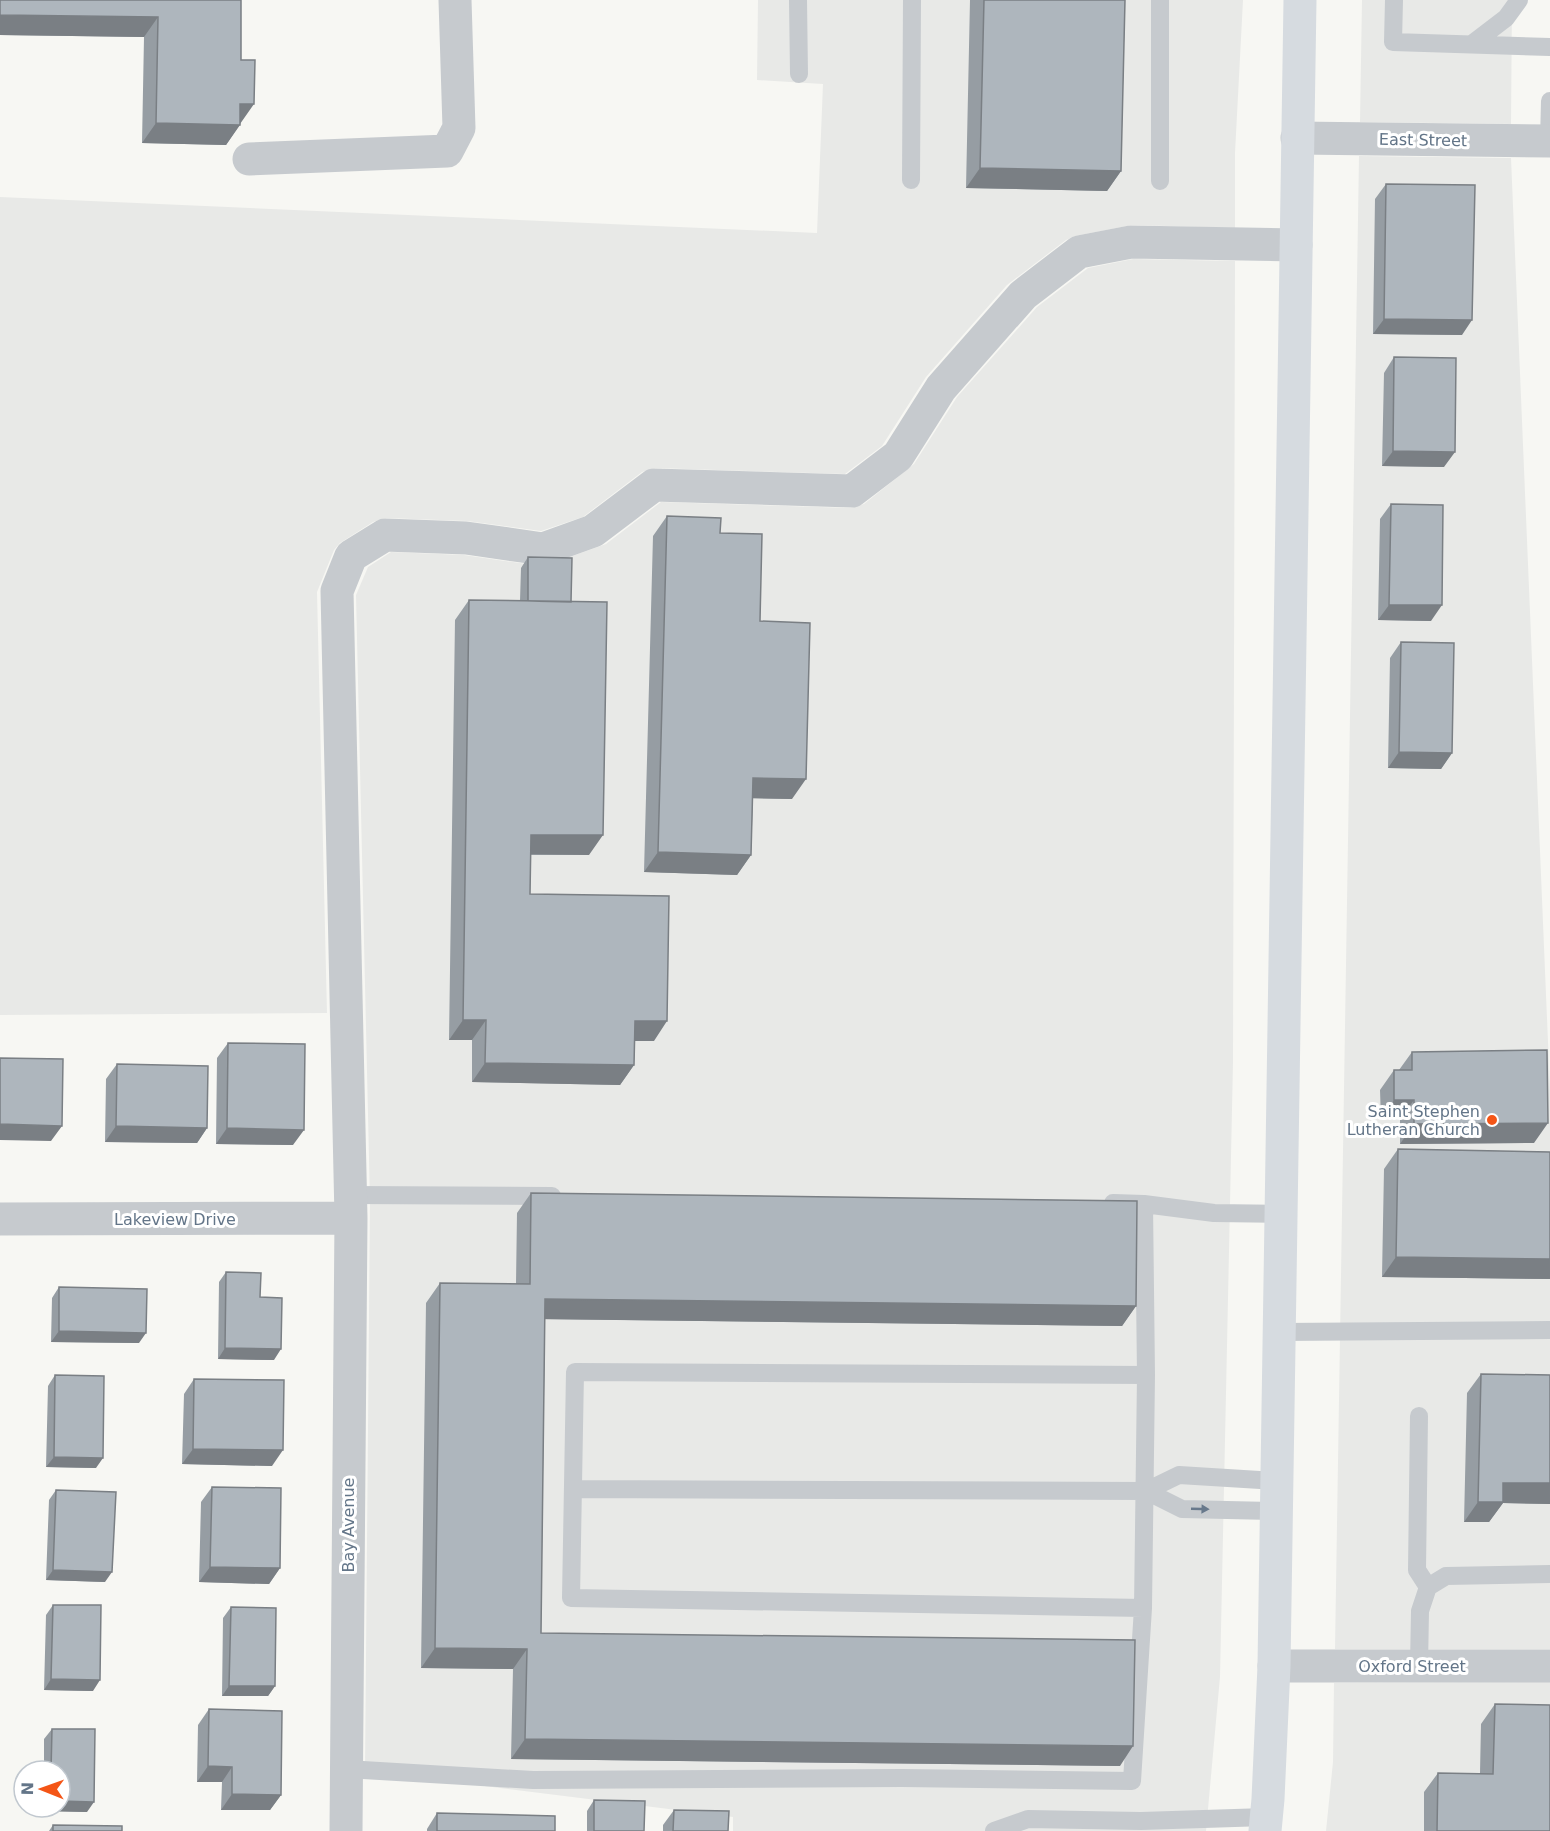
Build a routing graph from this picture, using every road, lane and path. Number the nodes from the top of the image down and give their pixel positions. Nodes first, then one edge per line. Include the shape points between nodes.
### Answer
1 (455, 0) edge
2 (798, 0) edge
3 (912, 0) edge
4 (1160, 0) edge
5 (1300, 0) edge
6 (1394, 0) edge
7 (1519, 0) edge
8 (1472, 44) junction
9 (1550, 47) edge
10 (799, 74) dead end
11 (1550, 101) edge
12 (1297, 138) junction
13 (1550, 141) edge
14 (249, 159) dead end
15 (911, 180) dead end
16 (1160, 181) dead end
17 (1296, 245) junction
18 (574, 1197) edge
19 (1098, 1203) edge
20 (1144, 1204) junction
21 (351, 1207) junction
22 (1281, 1214) junction
23 (0, 1220) edge
24 (1550, 1330) edge
25 (1279, 1332) junction
26 (1146, 1375) junction
27 (1419, 1416) dead end
28 (573, 1489) junction
29 (1146, 1491) junction
30 (1277, 1496) junction
31 (1550, 1574) edge
32 (1428, 1587) junction
33 (1143, 1608) junction
34 (1274, 1666) junction
35 (1419, 1666) junction
36 (1550, 1666) edge
37 (346, 1769) junction
38 (1266, 1824) edge
39 (1141, 1826) edge
40 (346, 1831) edge
41 (994, 1831) edge

1 - 14 street via 459,128 447,151
2 - 10 lane
3 - 15 lane
4 - 16 lane
5 - 12 main road
6 - 8 lane via 1393,42
7 - 8 lane via 1506,18
8 - 9 lane
11 - 13 lane
12 - 13 street, East Street
12 - 17 main road
17 - 21 street, Bay Avenue via 1131,242 1079,252 1023,295 941,388 898,456 852,491 654,485 593,531 543,549 466,538 385,535 351,556 337,591
17 - 22 main road
18 - 21 lane
19 - 20 lane
20 - 22 lane via 1214,1213
20 - 26 lane
21 - 23 street, Lakeview Drive
21 - 37 street, Bay Avenue
22 - 25 main road
24 - 25 lane
25 - 30 main road
26 - 28 lane via 576,1372
26 - 29 lane
27 - 32 lane via 1417,1570
28 - 29 lane
28 - 33 lane via 571,1598
29 -> 30 lane via 1182,1509
29 - 30 lane via 1179,1475
29 - 33 lane
30 - 34 main road
31 - 32 lane via 1446,1576
32 - 35 lane via 1420,1611
33 - 37 lane via 1132,1781 533,1780
34 - 35 street, Oxford Street
34 - 38 main road
35 - 36 street, Oxford Street
37 - 40 street, Bay Avenue
38 - 39 lane
39 - 41 lane via 1028,1819

